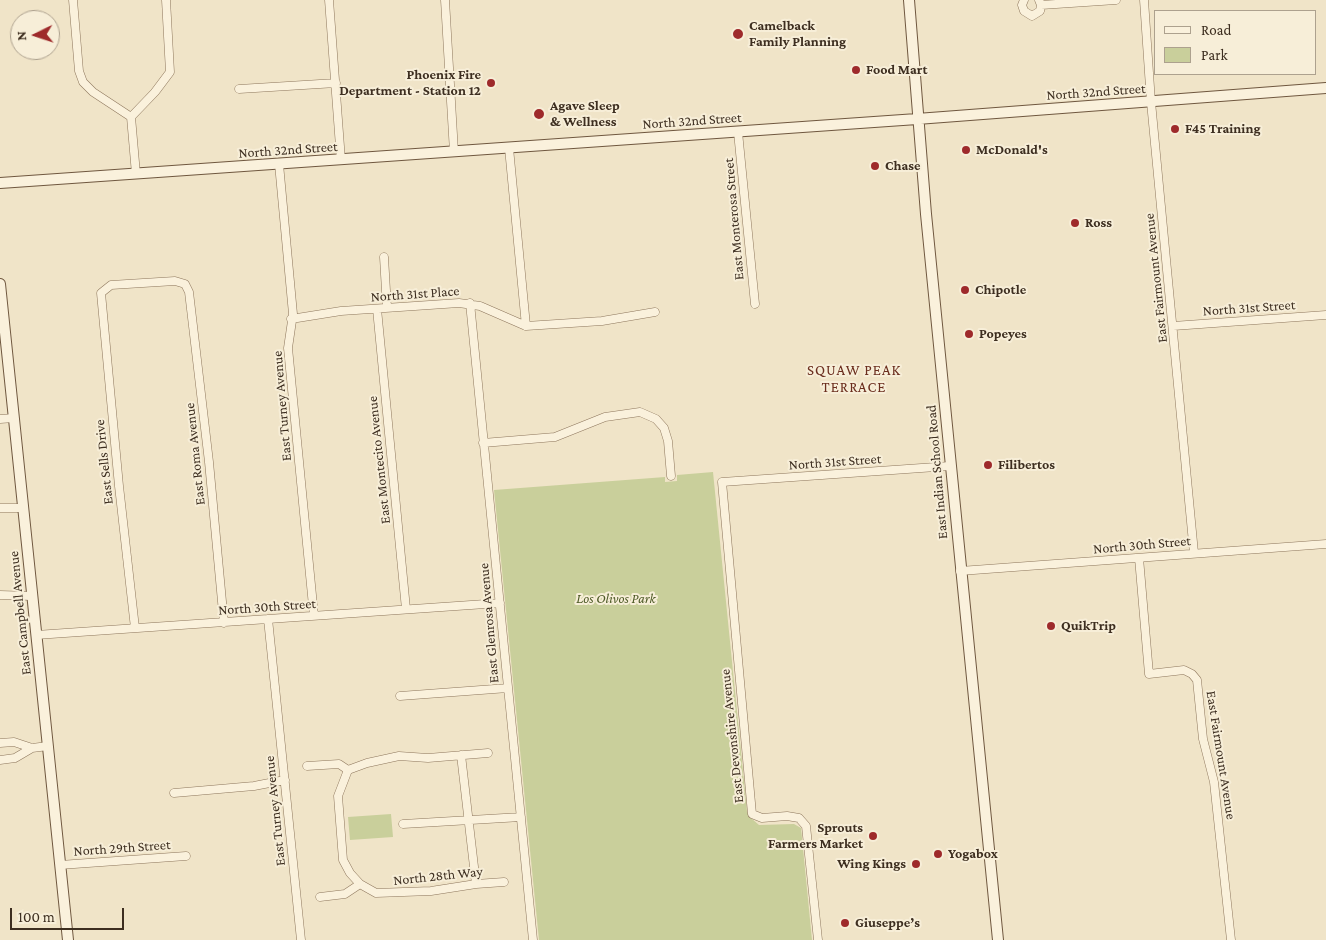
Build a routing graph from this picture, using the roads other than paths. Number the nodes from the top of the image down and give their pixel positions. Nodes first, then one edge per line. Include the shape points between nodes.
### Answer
1 (73, 0) edge
2 (166, 0) edge
3 (329, 0) edge
4 (445, 0) edge
5 (909, 0) edge
6 (1024, 0) edge
7 (1116, 0) edge
8 (1144, 0) edge
9 (1040, 3) edge
10 (336, 83) junction
11 (1326, 88) edge
12 (238, 89) dead end
13 (1151, 102) junction
14 (131, 117) junction
15 (917, 119) junction
16 (738, 132) junction
17 (509, 148) junction
18 (454, 152) junction
19 (340, 160) junction
20 (279, 164) junction
21 (136, 174) junction
22 (0, 183) edge
23 (384, 257) dead end
24 (0, 284) edge
25 (101, 293) joint
26 (470, 303) junction
27 (755, 304) dead end
28 (388, 308) junction
29 (377, 309) junction
30 (655, 312) dead end
31 (1326, 315) edge
32 (291, 319) junction
33 (526, 326) junction
34 (1173, 326) junction
35 (14, 418) junction
36 (0, 419) edge
37 (483, 443) junction
38 (950, 466) junction
39 (671, 476) dead end
40 (722, 482) joint
41 (0, 508) edge
42 (23, 508) junction
43 (1326, 544) edge
44 (1194, 553) junction
45 (1139, 558) junction
46 (960, 571) junction
47 (0, 595) edge
48 (32, 596) junction
49 (500, 603) junction
50 (406, 609) junction
51 (314, 616) junction
52 (268, 619) junction
53 (224, 623) junction
54 (135, 628) junction
55 (36, 635) junction
56 (508, 688) junction
57 (400, 696) dead end
58 (2, 743) edge
59 (48, 746) junction
60 (32, 748) junction
61 (488, 753) dead end
62 (461, 755) junction
63 (3, 759) edge
64 (307, 766) dead end
65 (348, 770) junction
66 (284, 780) junction
67 (174, 792) dead end
68 (521, 817) junction
69 (469, 820) junction
70 (403, 824) dead end
71 (186, 856) dead end
72 (60, 865) junction
73 (504, 882) dead end
74 (360, 884) junction
75 (476, 884) junction
76 (320, 897) dead end
77 (68, 940) edge
78 (301, 940) edge
79 (533, 940) edge
80 (818, 940) edge
81 (998, 940) edge
82 (1231, 940) edge

1 - 14 street via 79,71 83,82
2 - 14 street via 170,72 156,92
3 - 10 street
4 - 18 street
5 - 15 main road, East Indian School Road
6 - 9 street via 1022,8 1028,15 1038,14
7 - 9 street
8 - 13 street, East Fairmount Avenue
10 - 12 street
10 - 19 street
11 - 13 main road, North 32nd Street
13 - 15 main road, North 32nd Street
13 - 34 street, East Fairmount Avenue
14 - 21 street
15 - 16 main road, North 32nd Street
15 - 38 main road, East Indian School Road
16 - 17 main road, North 32nd Street
16 - 27 street, East Monterosa Street
17 - 18 main road, North 32nd Street
17 - 33 street
18 - 19 main road, North 32nd Street
19 - 20 main road, North 32nd Street
20 - 21 main road, North 32nd Street
20 - 32 street, East Turney Avenue
21 - 22 main road, North 32nd Street
23 - 28 street
24 - 35 main road, East Campbell Avenue
25 - 53 street, East Roma Avenue via 111,285 175,281 185,284 189,292
25 - 54 street, East Sells Drive
26 - 28 street, North 31st Place
26 - 33 street, North 31st Place
26 - 37 street, East Glenrosa Avenue
28 - 29 street, North 31st Place
29 - 32 street, North 31st Place
29 - 50 street, East Montecito Avenue
30 - 33 street, North 31st Place via 602,321
31 - 34 street, North 31st Street
32 - 51 street, East Turney Avenue via 288,348
34 - 44 street, East Fairmount Avenue
35 - 36 street
35 - 42 main road, East Campbell Avenue
37 - 39 street via 555,437 606,417 640,412 656,419 666,434
37 - 49 street, East Glenrosa Avenue
38 - 40 street, North 31st Street
38 - 46 main road, East Indian School Road
40 - 80 street, East Devonshire Avenue via 752,814 762,818 799,818 806,826
41 - 42 street
42 - 48 main road, East Campbell Avenue
43 - 44 street, North 30th Street
44 - 45 street, North 30th Street
45 - 46 street, North 30th Street
45 - 82 street, East Fairmount Avenue via 1149,674 1184,670 1196,680 1203,739 1214,782
46 - 81 main road, East Indian School Road
47 - 48 street
48 - 55 main road, East Campbell Avenue
49 - 50 street, North 30th Street
49 - 56 street, East Glenrosa Avenue
50 - 51 street, North 30th Street
51 - 52 street, North 30th Street
52 - 53 street, North 30th Street
52 - 66 street, East Turney Avenue
53 - 54 street, North 30th Street
54 - 55 street, North 30th Street
55 - 59 main road, East Campbell Avenue
56 - 57 street
56 - 68 street, East Glenrosa Avenue
58 - 60 street via 14,742
58 - 63 street
59 - 60 street
59 - 72 main road, East Campbell Avenue
60 - 63 street via 15,758
61 - 62 street
62 - 65 street via 399,756
62 - 69 street
64 - 65 street via 338,764
65 - 74 street via 338,796 343,860
66 - 67 street via 254,786
66 - 78 street, East Turney Avenue
68 - 69 street
68 - 79 street, East Glenrosa Avenue
69 - 70 street
69 - 75 street
71 - 72 street, North 29th Street
72 - 77 main road, East Campbell Avenue
73 - 75 street, North 28th Way
74 - 75 street, North 28th Way via 376,894
74 - 76 street via 344,894

